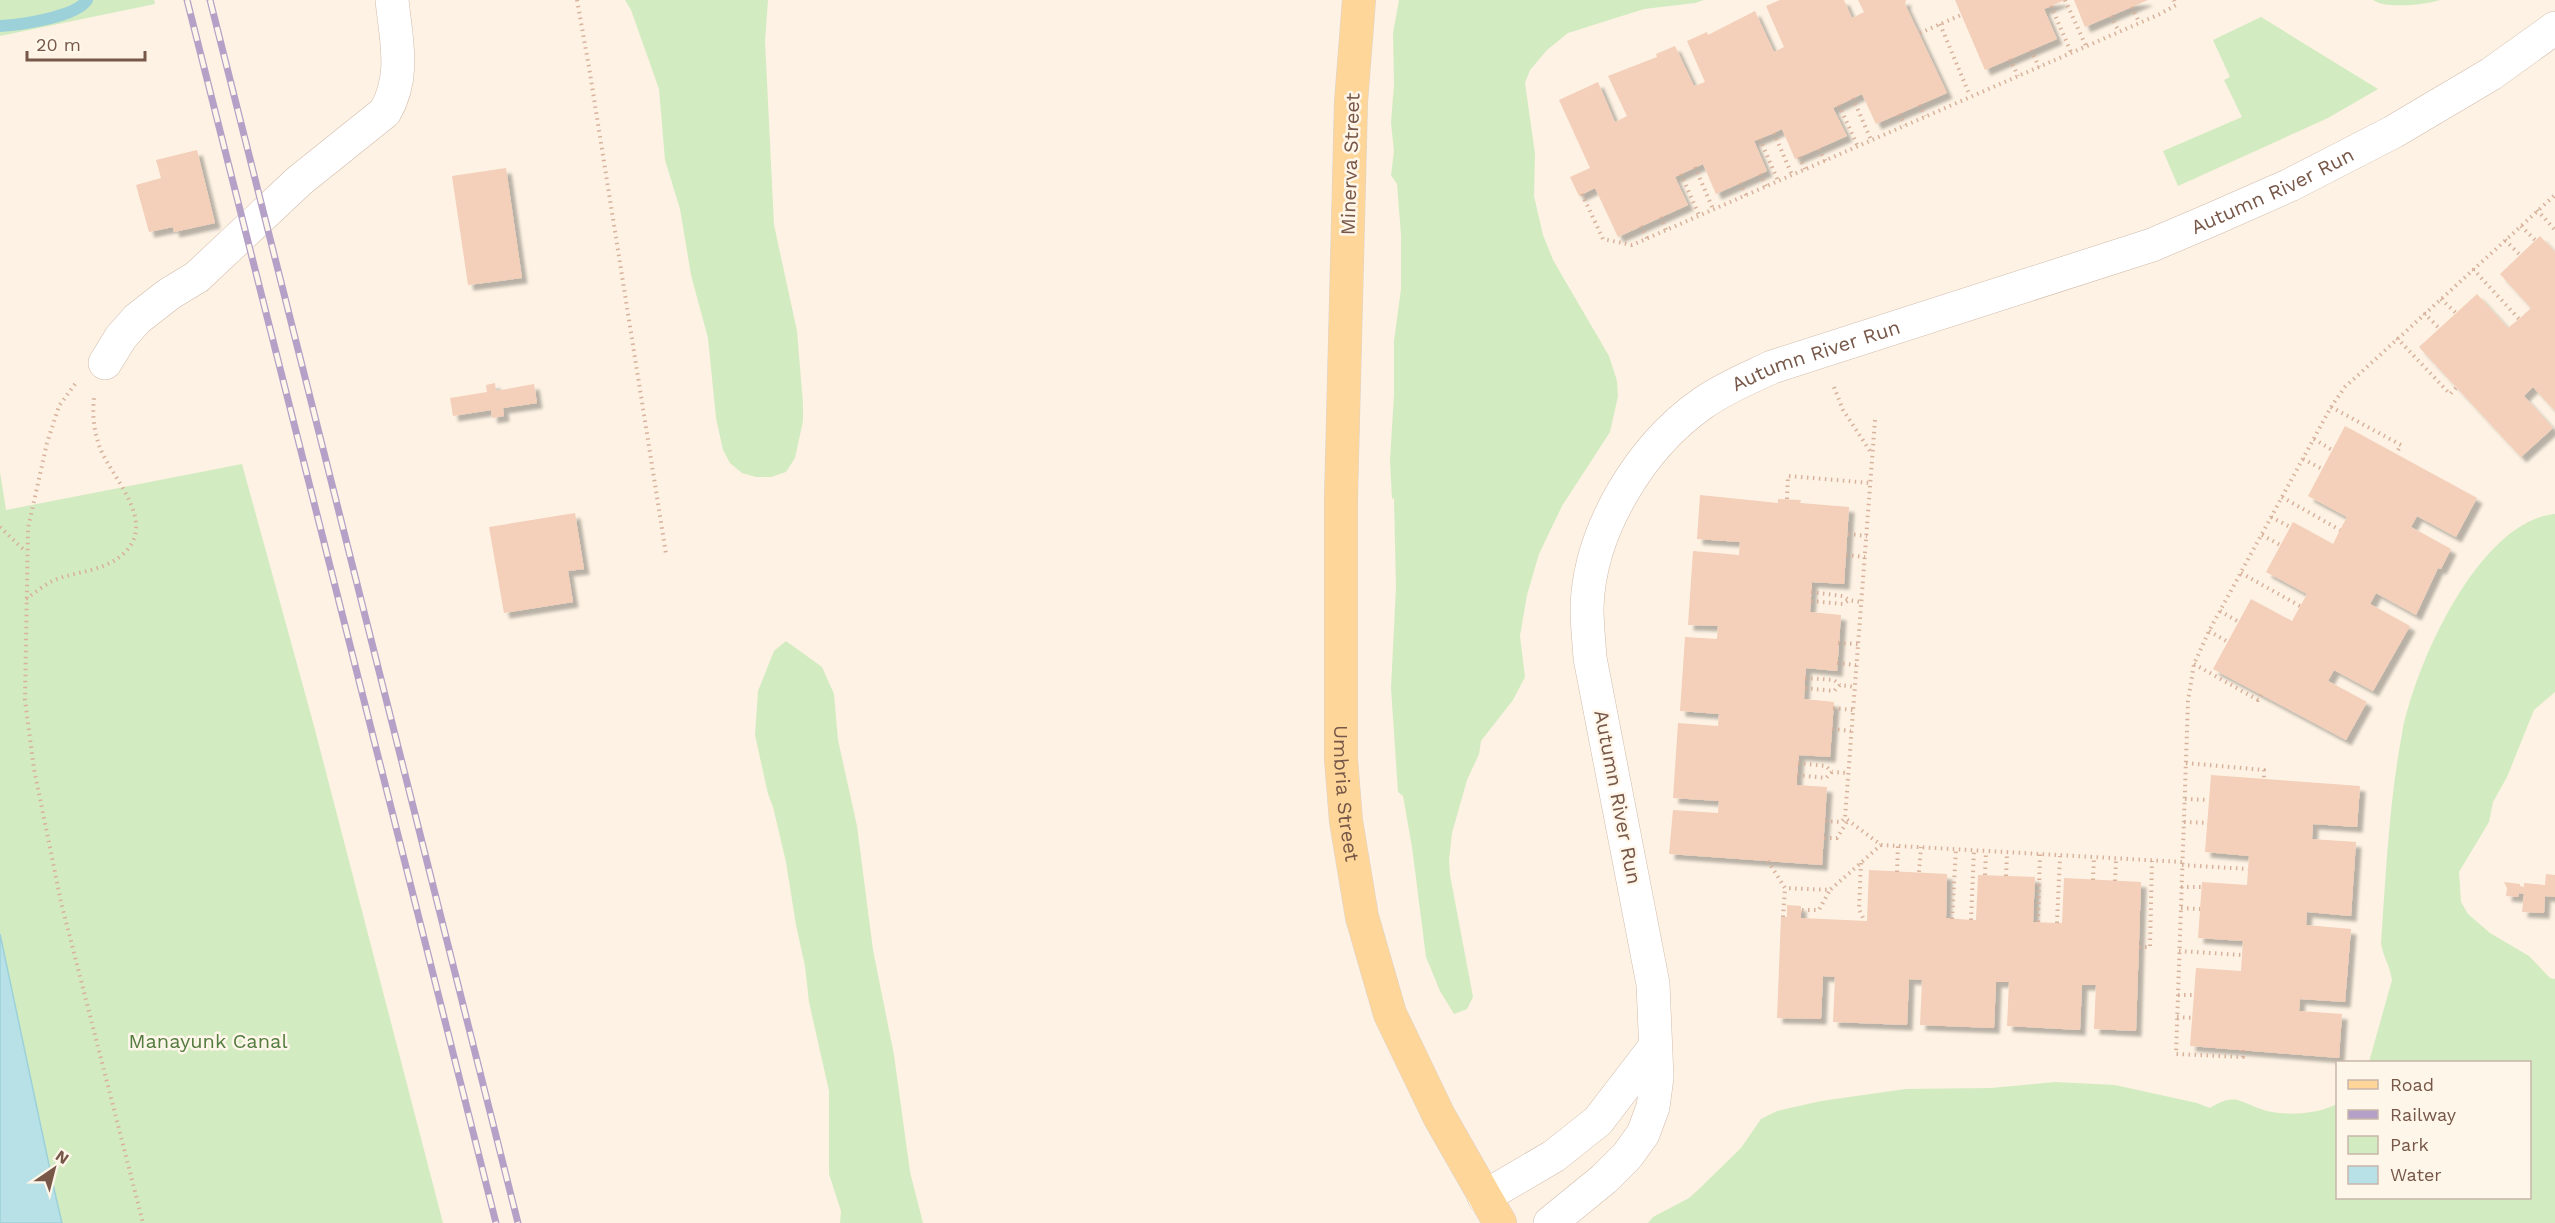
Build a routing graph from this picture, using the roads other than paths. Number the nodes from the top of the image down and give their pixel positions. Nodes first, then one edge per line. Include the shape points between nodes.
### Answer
1 (392, 0) edge
2 (1359, 0) edge
3 (2555, 28) edge
4 (1346, 329) joint
5 (94, 370) road end
6 (1654, 1048) junction
7 (1492, 1210) edge
8 (1550, 1223) edge

1 - 5 lane via 399,77 385,112 299,181 197,277 137,319
2 - 4 main road, Minerva Street via 1351,102
3 - 6 lane, Autumn River Run via 2491,74 2393,132 2213,219 2152,245 1772,367 1702,403 1645,459 1607,521 1594,562 1587,607 1590,658 1653,984
4 - 7 main road, Umbria Street via 1340,687 1341,759 1353,873 1373,962 1390,1014 1439,1116
6 - 7 lane via 1598,1121
6 - 8 lane, Autumn River Run via 1657,1077 1653,1107 1643,1134 1604,1179

